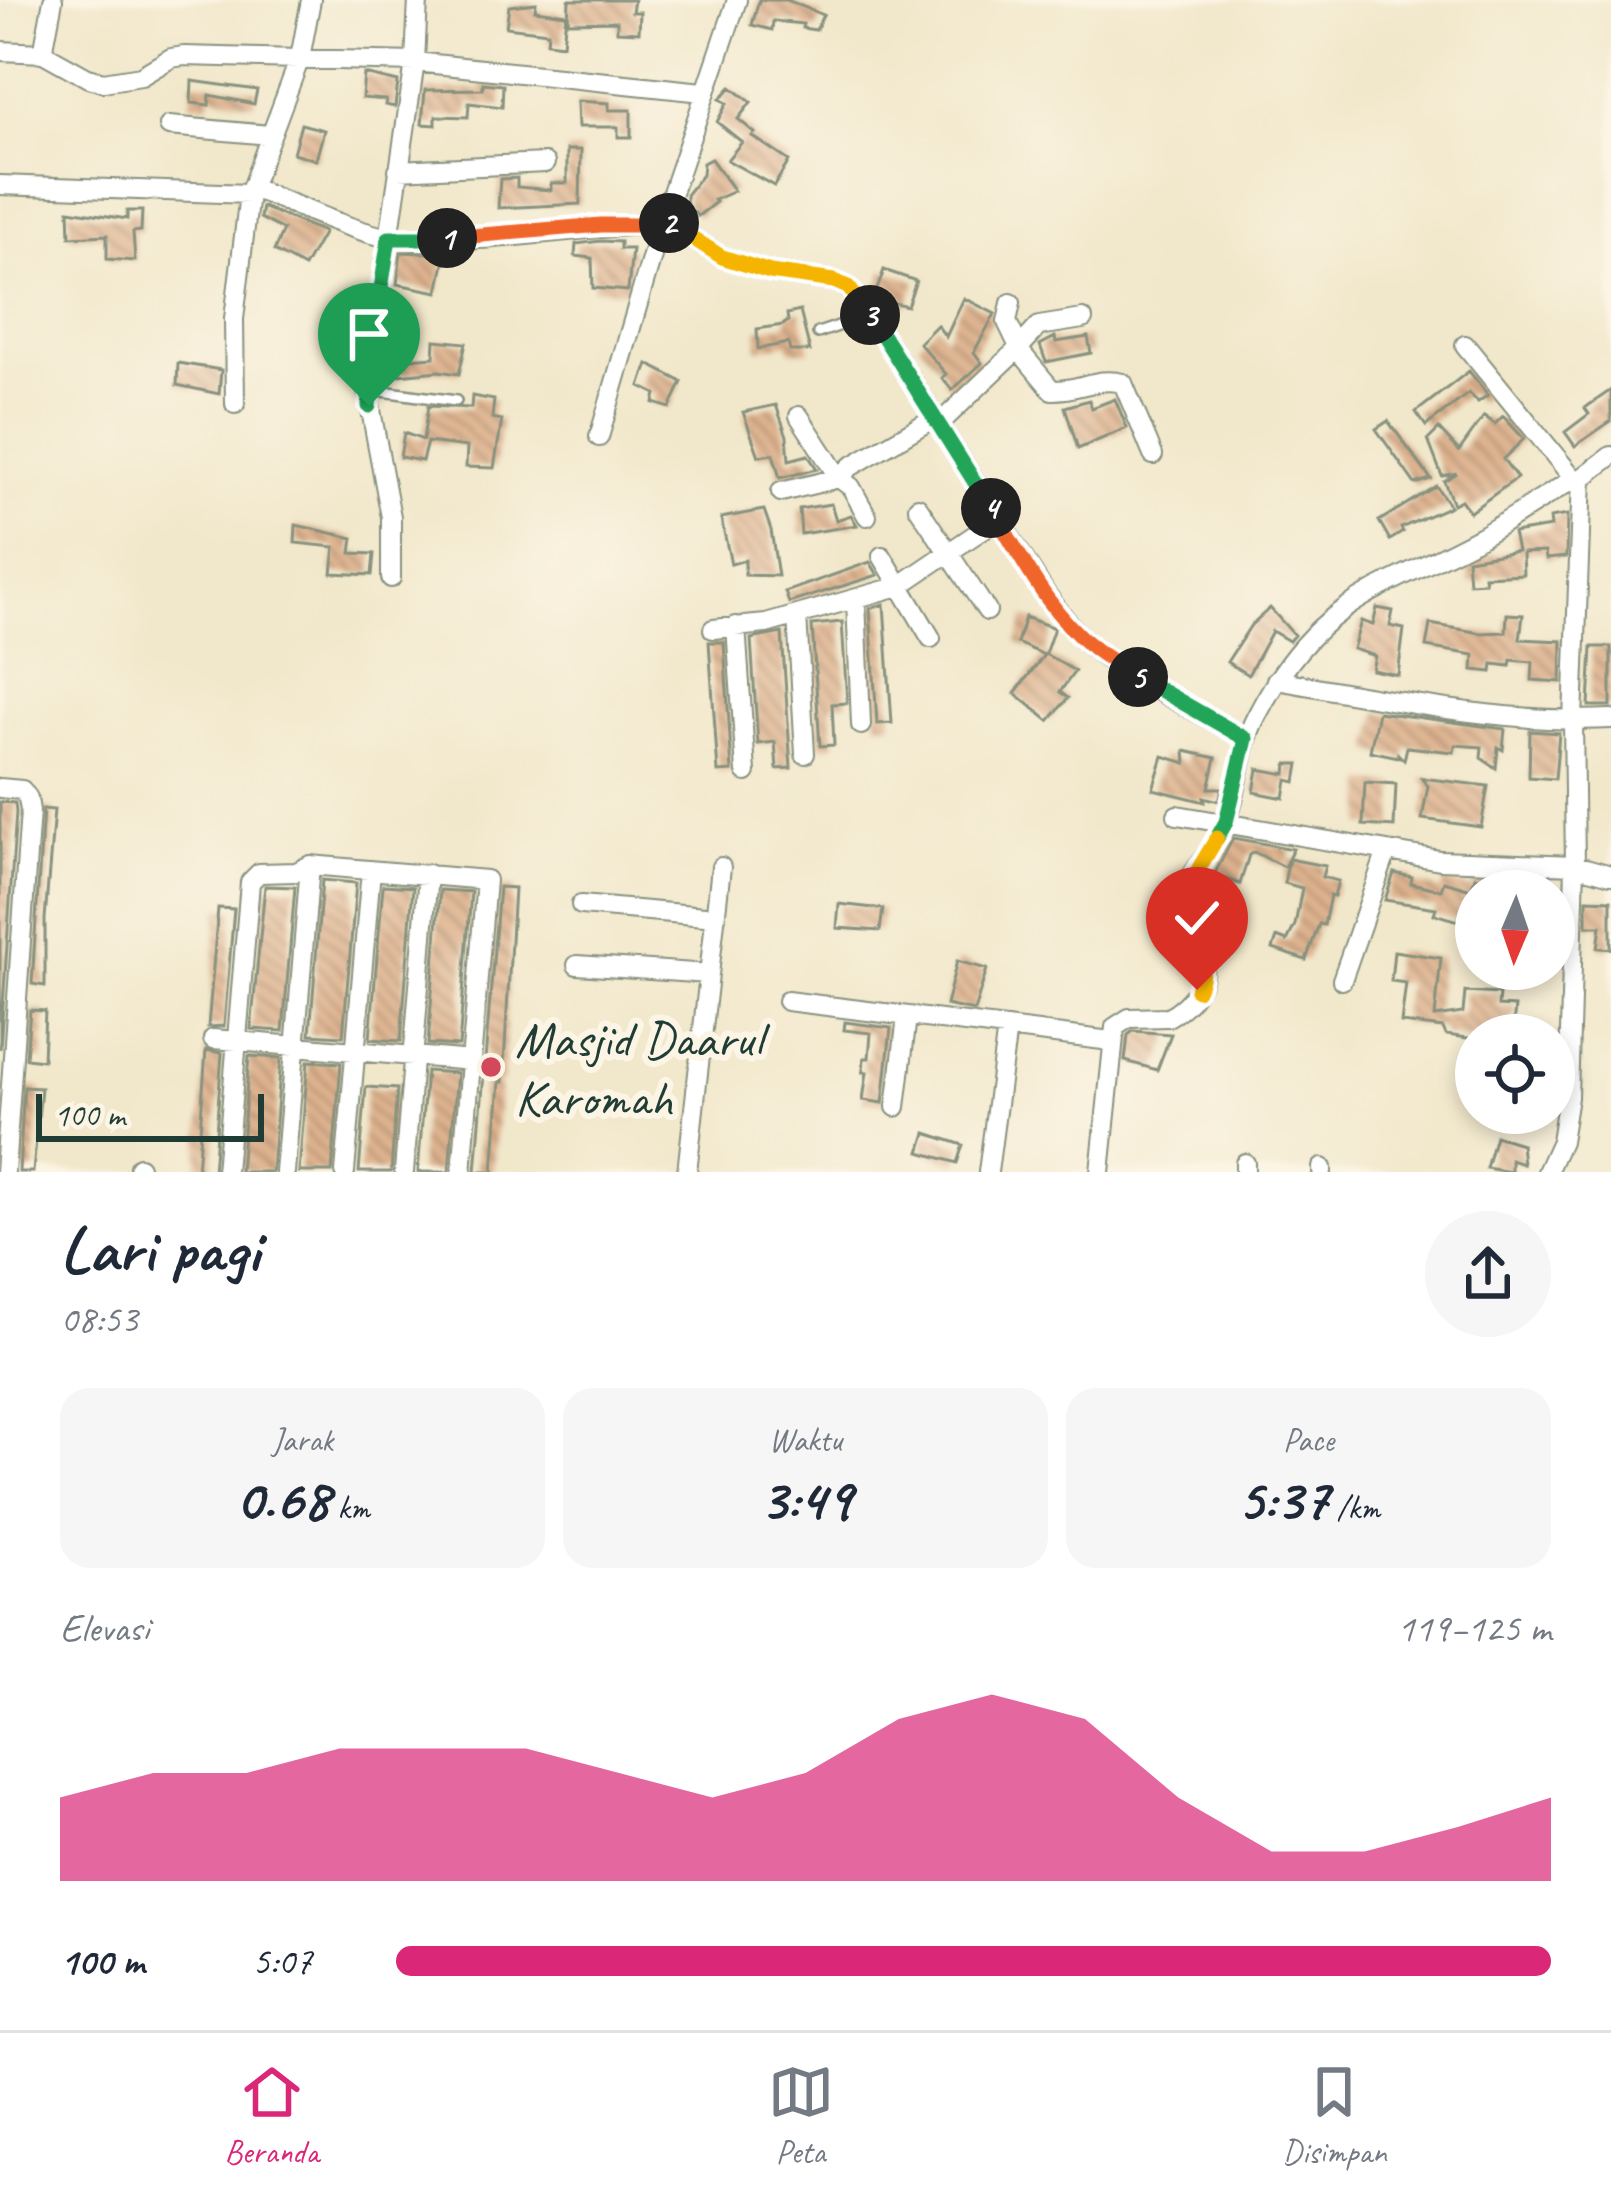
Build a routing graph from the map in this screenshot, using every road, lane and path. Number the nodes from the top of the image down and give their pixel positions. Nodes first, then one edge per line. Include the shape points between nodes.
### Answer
1 (53, 0) edge
2 (311, 0) edge
3 (418, 0) edge
4 (737, 0) edge
5 (0, 51) edge
6 (43, 52) junction
7 (300, 58) junction
8 (415, 62) junction
9 (703, 92) junction
10 (170, 126) dead end
11 (270, 135) junction
12 (545, 164) dead end
13 (398, 170) junction
14 (0, 185) edge
15 (250, 191) junction
16 (662, 222) junction
17 (389, 238) junction
18 (1011, 303) dead end
19 (870, 315) junction
20 (1083, 319) dead end
21 (818, 333) dead end
22 (1465, 345) dead end
23 (1019, 348) junction
24 (368, 389) junction
25 (457, 400) dead end
26 (235, 404) dead end
27 (800, 416) dead end
28 (936, 422) junction
29 (599, 437) dead end
30 (1153, 455) dead end
31 (1611, 455) edge
32 (839, 478) junction
33 (1578, 478) junction
34 (782, 492) dead end
35 (918, 507) dead end
36 (867, 516) dead end
37 (998, 519) junction
38 (949, 554) junction
39 (882, 556) dead end
40 (391, 578) dead end
41 (899, 586) junction
42 (856, 599) junction
43 (987, 611) dead end
44 (797, 615) junction
45 (736, 626) junction
46 (712, 629) dead end
47 (931, 638) dead end
48 (1276, 680) junction
49 (1611, 718) edge
50 (1574, 720) junction
51 (861, 725) dead end
52 (1246, 739) junction
53 (805, 754) dead end
54 (746, 772) dead end
55 (0, 788) edge
56 (1177, 815) dead end
57 (1226, 822) junction
58 (1387, 851) junction
59 (310, 865) junction
60 (1575, 865) junction
61 (721, 867) dead end
62 (370, 870) junction
63 (428, 874) junction
64 (1611, 875) edge
65 (580, 905) dead end
66 (716, 917) junction
67 (10, 957) edge
68 (577, 965) dead end
69 (710, 974) junction
70 (1342, 980) dead end
71 (787, 1000) dead end
72 (907, 1017) junction
73 (1007, 1028) junction
74 (213, 1039) dead end
75 (235, 1041) junction
76 (1111, 1041) junction
77 (295, 1046) junction
78 (355, 1051) junction
79 (413, 1056) junction
80 (472, 1061) junction
81 (896, 1107) dead end
82 (5, 1172) edge
83 (226, 1172) edge
84 (285, 1172) edge
85 (345, 1172) edge
86 (404, 1172) edge
87 (462, 1172) edge
88 (687, 1172) edge
89 (988, 1172) edge
90 (1100, 1172) edge
91 (1547, 1172) edge

1 - 6 street
2 - 7 street
3 - 8 street
4 - 9 street
5 - 6 street
6 - 7 street via 103,82 184,56
7 - 8 street
7 - 11 street
8 - 9 street
8 - 13 street
9 - 16 street
10 - 11 street
11 - 15 street
12 - 13 street
13 - 17 street
14 - 15 street
15 - 17 street
15 - 26 street via 235,305
16 - 17 street
16 - 19 street via 722,257 848,287
16 - 29 street
17 - 24 street
18 - 23 street via 1007,322
19 - 21 lane
19 - 28 street
20 - 23 street via 1039,326
22 - 33 street
23 - 28 street
23 - 30 street via 1052,390 1100,379 1123,383
24 - 25 lane
24 - 40 street via 391,518
27 - 32 street
28 - 32 street
28 - 37 street
31 - 33 street
32 - 34 street
32 - 36 street
33 - 48 street via 1346,604
33 - 50 street
35 - 38 street
37 - 38 street
37 - 52 street via 1088,644
38 - 41 street
38 - 43 street
39 - 41 street
41 - 42 street
41 - 47 street
42 - 44 street
42 - 51 street
44 - 45 street
44 - 53 street
45 - 46 street
45 - 54 street
48 - 50 street via 1452,710
48 - 52 street
49 - 50 street
50 - 60 street
52 - 57 street
55 - 67 street via 28,798
56 - 57 street
57 - 58 street
57 - 76 street via 1172,919 1174,936 1199,957 1197,990 1168,1017 1120,1022
58 - 60 street
58 - 70 street
59 - 62 street
59 - 75 street via 253,876
59 - 77 street
60 - 64 street
60 - 91 street via 1567,1120
61 - 66 street
62 - 63 street
62 - 78 street
63 - 79 street
63 - 80 street via 486,880
65 - 66 street
66 - 69 street
67 - 82 street
68 - 69 street
69 - 88 street
71 - 72 street
72 - 73 street
72 - 81 street
73 - 76 street
73 - 89 street
74 - 75 street
75 - 77 street
75 - 83 street
76 - 90 street
77 - 78 street
77 - 84 street
78 - 79 street
78 - 85 street
79 - 80 street
79 - 86 street
80 - 87 street

